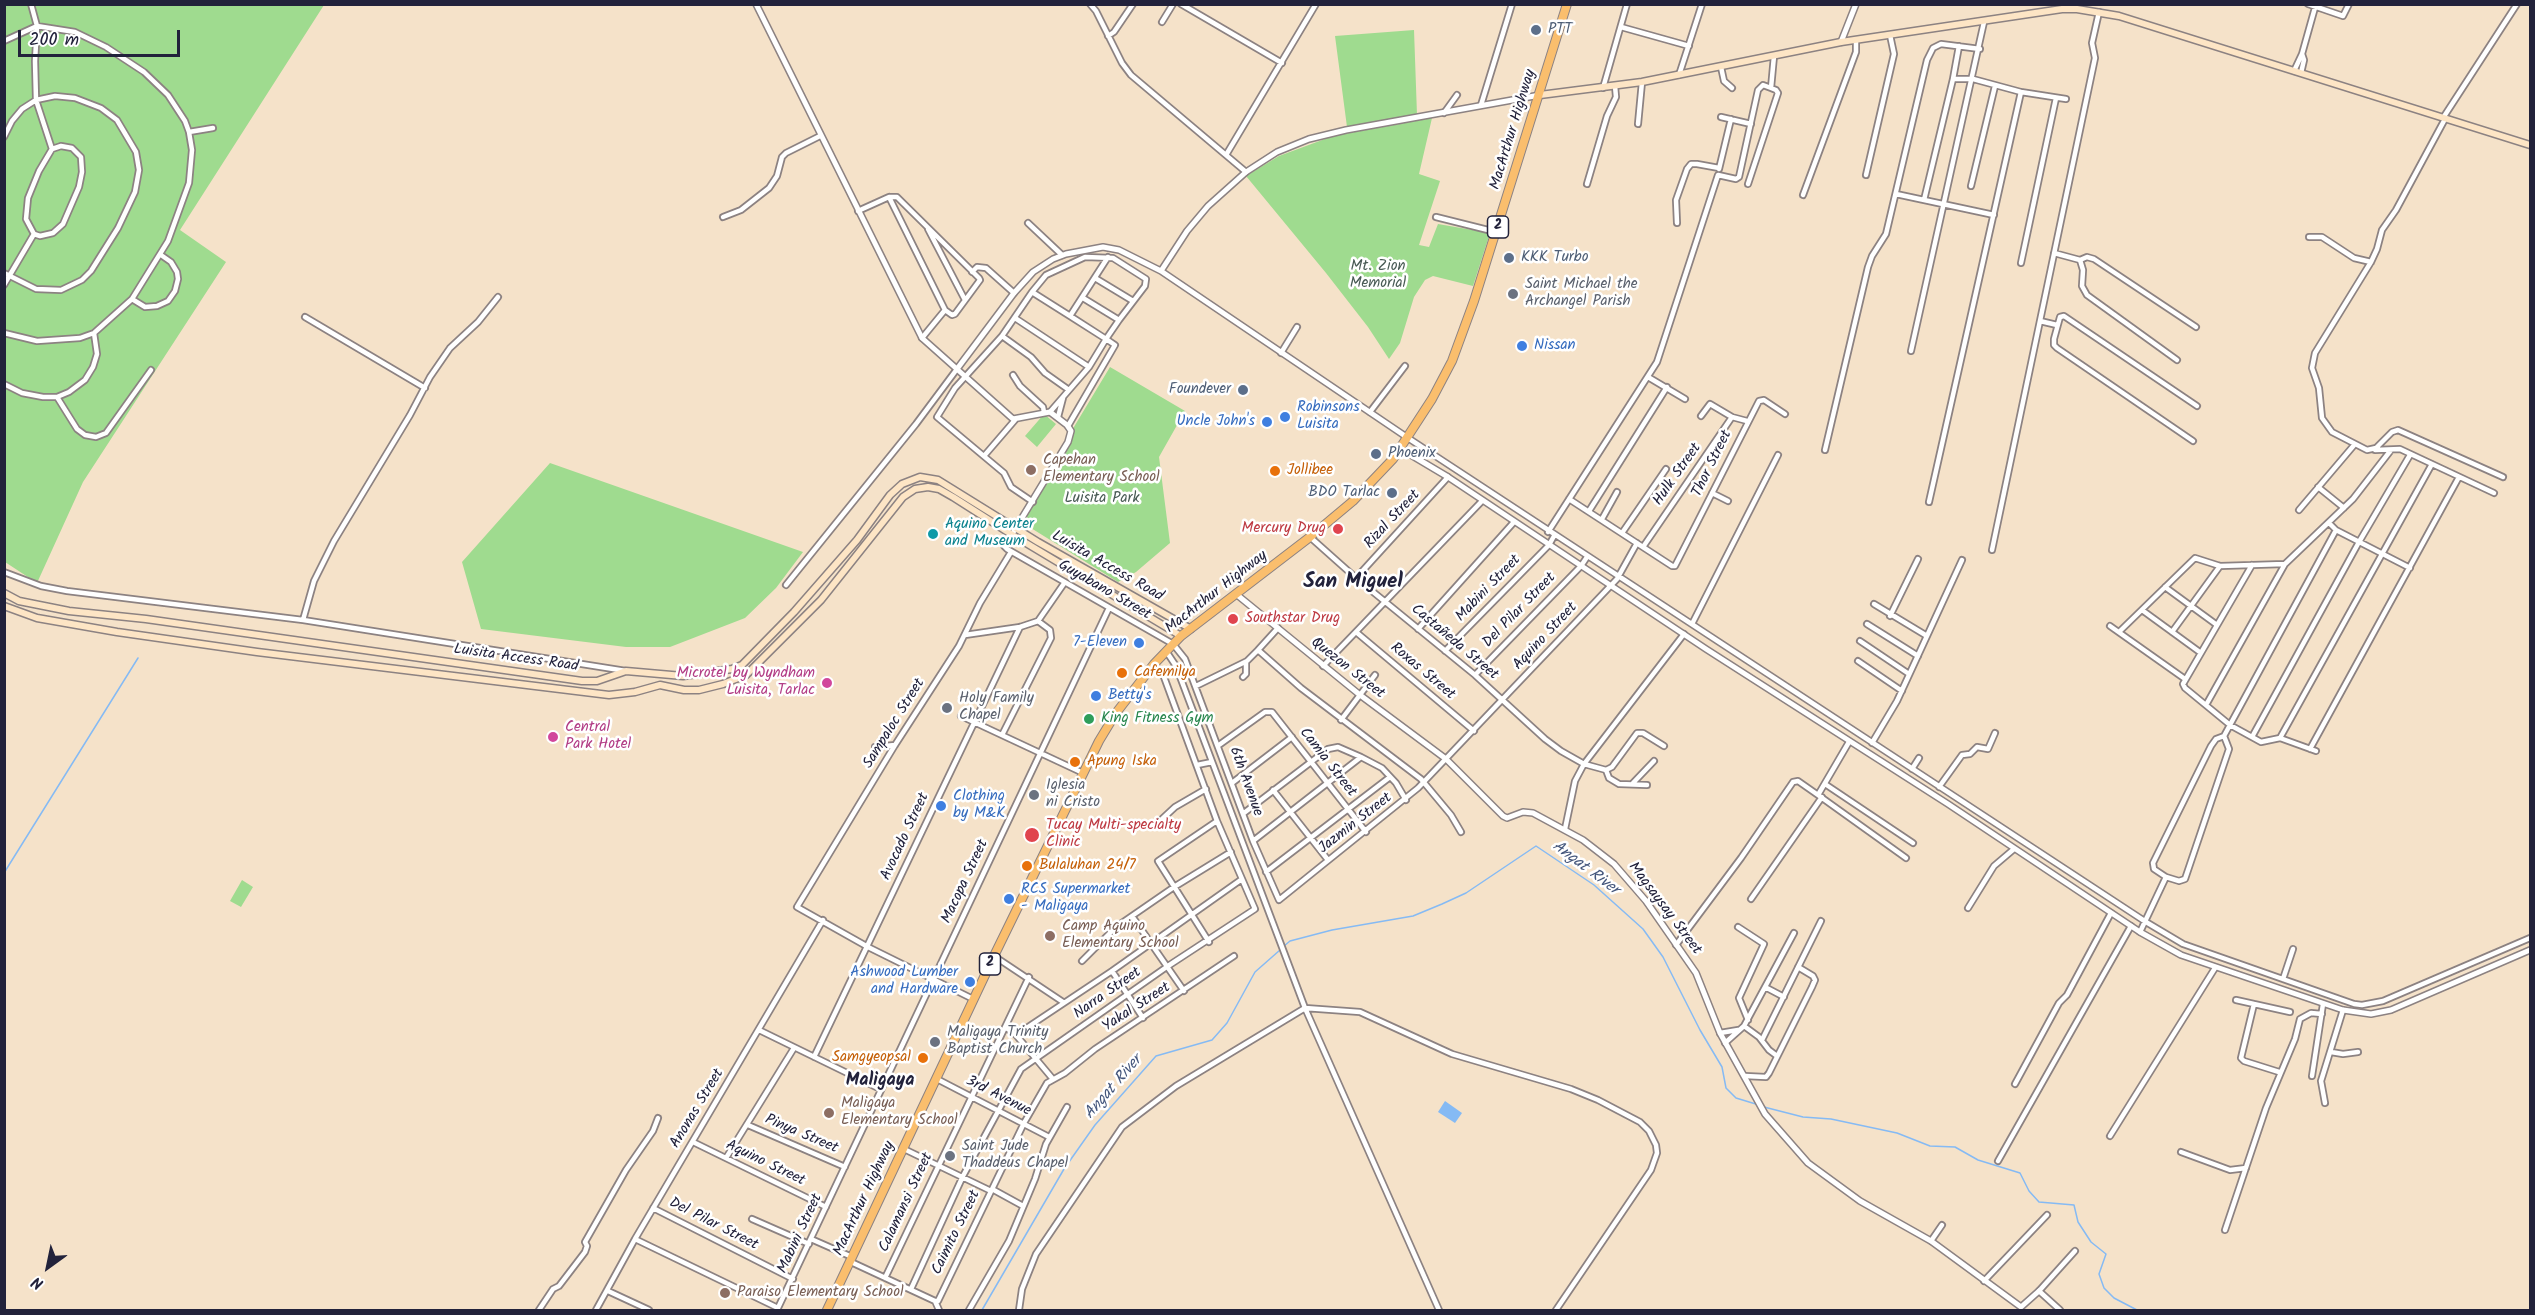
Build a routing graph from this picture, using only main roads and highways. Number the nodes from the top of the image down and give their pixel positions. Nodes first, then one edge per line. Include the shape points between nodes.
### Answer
1 (1567, 4) edge
2 (1540, 95) junction
3 (2530, 145) edge
4 (4, 593) edge
5 (4, 606) edge
6 (1191, 629) junction
7 (1181, 636) junction
8 (827, 1311) edge

1 - 2 highway, MacArthur Highway / 2
2 - 3 main road via 1642,82 1841,42 1856,44 2062,9 2119,16
2 - 6 highway, MacArthur Highway / 2 via 1452,361 1404,444 1353,501
4 - 6 main road, Luisita Access Road via 19,601 69,611 582,681 597,681 626,671 683,676 742,665 857,540 890,495 902,484 920,477 938,480
5 - 7 main road, Luisita Access Road via 37,618 261,653 609,695 660,685 699,690 736,679 754,667 821,600 903,497 928,487 939,489
6 - 7 highway, MacArthur Highway / 2
7 - 8 highway, MacArthur Highway / 2 via 1154,664 1099,741

